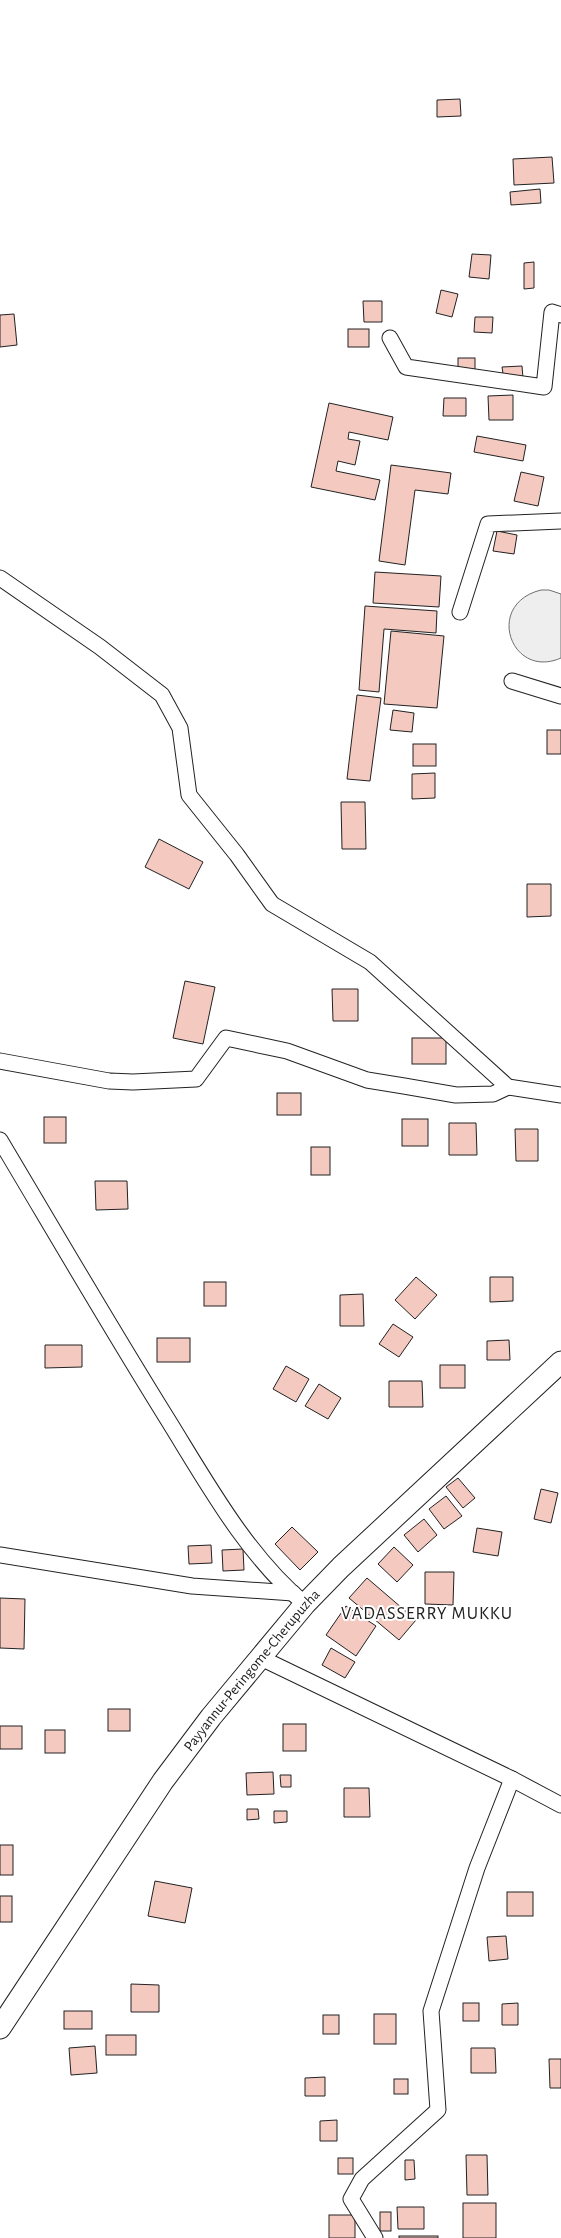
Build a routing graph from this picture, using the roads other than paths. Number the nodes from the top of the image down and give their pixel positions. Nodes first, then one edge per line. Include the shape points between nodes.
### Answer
1 (561, 315) edge
2 (390, 338) dead end
3 (561, 521) edge
4 (0, 578) edge
5 (460, 612) dead end
6 (512, 681) dead end
7 (561, 696) edge
8 (0, 1061) edge
9 (508, 1086) junction
10 (561, 1096) edge
11 (0, 1140) edge
12 (561, 1362) edge
13 (0, 1555) edge
14 (299, 1598) junction
15 (260, 1658) junction
16 (512, 1779) junction
17 (561, 1806) edge
18 (0, 2028) edge
19 (375, 2238) edge

1 - 2 street via 552,312 544,387 406,367
3 - 5 street via 488,524
4 - 9 street via 100,646 162,696 180,728 189,795 272,904 370,962
6 - 7 street
8 - 9 street via 109,1081 196,1078 226,1038 287,1051 367,1080 456,1095 494,1094
9 - 10 street
11 - 14 street via 222,1507 266,1564
12 - 14 main road, Payyannur-Peringome-Cherupuzha via 341,1567
13 - 14 street via 192,1586
14 - 15 main road, Payyannur-Peringome-Cherupuzha
15 - 16 street
15 - 18 main road, Payyannur-Peringome-Cherupuzha via 163,1781
16 - 17 street
16 - 19 street via 477,1868 431,2011 438,2110 362,2179 351,2199

